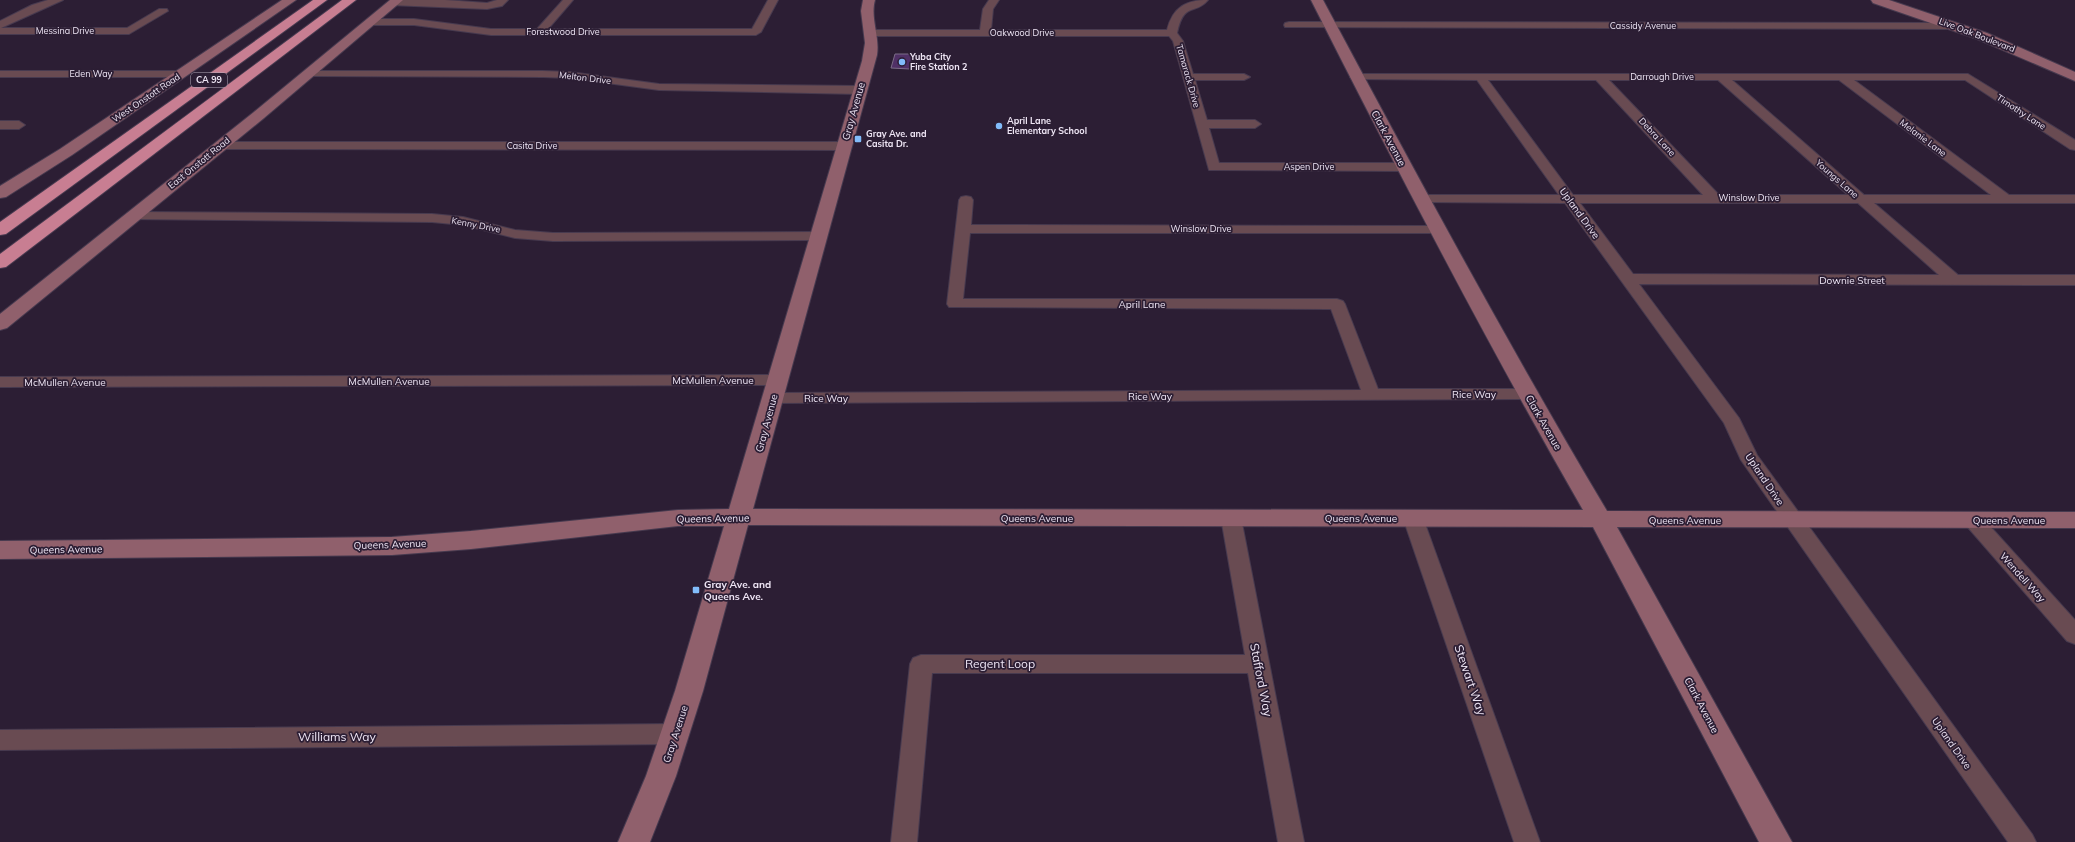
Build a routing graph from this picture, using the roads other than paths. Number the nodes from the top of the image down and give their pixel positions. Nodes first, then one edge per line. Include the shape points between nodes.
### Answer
1 (58, 0) edge
2 (290, 0) edge
3 (321, 0) edge
4 (350, 0) edge
5 (503, 0) edge
6 (568, 0) edge
7 (773, 0) edge
8 (869, 0) edge
9 (994, 0) edge
10 (1203, 0) edge
11 (1317, 0) edge
12 (1877, 0) edge
13 (395, 1) edge
14 (163, 11) dead end
15 (370, 22) junction
16 (0, 25) edge
17 (1289, 25) dead end
18 (1330, 26) junction
19 (1955, 26) junction
20 (0, 31) edge
21 (540, 32) junction
22 (871, 33) junction
23 (984, 33) junction
24 (1172, 33) junction
25 (0, 74) edge
26 (182, 74) junction
27 (310, 74) junction
28 (1188, 77) junction
29 (1244, 77) dead end
30 (1356, 77) junction
31 (1480, 77) junction
32 (1600, 77) junction
33 (1721, 77) junction
34 (1842, 77) junction
35 (1968, 77) joint
36 (2075, 77) edge
37 (860, 90) junction
38 (210, 104) junction
39 (1202, 124) junction
40 (1256, 124) dead end
41 (0, 125) edge
42 (19, 125) dead end
43 (2048, 129) junction
44 (2075, 129) edge
45 (221, 146) junction
46 (843, 146) junction
47 (2075, 146) edge
48 (97, 160) junction
49 (1214, 167) joint
50 (1404, 167) junction
51 (0, 193) edge
52 (1569, 198) junction
53 (1714, 198) junction
54 (1860, 198) junction
55 (2004, 198) junction
56 (2075, 198) edge
57 (1422, 199) junction
58 (966, 200) dead end
59 (133, 216) junction
60 (0, 219) edge
61 (963, 229) junction
62 (1438, 229) junction
63 (0, 230) edge
64 (818, 236) junction
65 (0, 263) edge
66 (0, 277) edge
67 (1629, 279) junction
68 (1954, 280) junction
69 (2075, 280) edge
70 (0, 324) edge
71 (777, 380) junction
72 (0, 382) edge
73 (1371, 394) junction
74 (1527, 394) junction
75 (773, 398) junction
76 (739, 517) junction
77 (1230, 518) junction
78 (1413, 518) junction
79 (1793, 519) junction
80 (1972, 519) junction
81 (1601, 520) junction
82 (2075, 520) edge
83 (0, 550) edge
84 (2075, 635) edge
85 (1258, 664) junction
86 (675, 734) junction
87 (0, 740) edge
88 (634, 842) edge
89 (904, 842) edge
90 (1291, 842) edge
91 (1527, 842) edge
92 (1776, 842) edge
93 (2023, 842) edge

1 - 16 street via 36,7
2 - 26 street, West Onstott Road
3 - 48 highway, CA 99
4 - 38 highway, CA 99
5 - 13 street via 487,6
6 - 21 street
7 - 21 street, Forestwood Drive via 756,32
8 - 22 street, Gray Avenue via 866,14
9 - 23 street via 988,9
10 - 24 street, Tamarack Drive via 1179,11
11 - 18 street, Clark Avenue
12 - 19 street, Live Oak Boulevard
13 - 15 street, East Onstott Road
14 - 20 street, Messina Drive via 129,31
15 - 21 street, Forestwood Drive via 414,22 491,32
15 - 27 street, East Onstott Road
17 - 18 street, Cassidy Avenue
18 - 19 street, Cassidy Avenue
18 - 30 street, Clark Avenue
19 - 36 street, Live Oak Boulevard via 2022,52
22 - 23 street, Oakwood Drive
22 - 37 street, Gray Avenue via 871,47
23 - 24 street, Oakwood Drive
24 - 28 street, Tamarack Drive via 1178,41
25 - 26 street, Eden Way
26 - 51 street, West Onstott Road
27 - 37 street, Melton Drive via 543,74 570,75 659,87
27 - 45 street, East Onstott Road
28 - 29 street
28 - 39 street, Tamarack Drive
30 - 31 street, Darrough Drive
30 - 50 street, Clark Avenue
31 - 32 street, Darrough Drive
31 - 52 street, Upland Drive
32 - 33 street, Darrough Drive
32 - 53 street, Debra Lane
33 - 34 street, Darrough Drive
33 - 54 street, Youngs Lane
34 - 35 street, Darrough Drive
34 - 55 street, Melanie Lane
35 - 43 street, Timothy Lane
37 - 46 street, Gray Avenue
38 - 65 highway, CA 99
38 - 66 highway via 39,242
39 - 40 street
39 - 49 street, Tamarack Drive
41 - 42 street
43 - 44 street
43 - 47 street, Timothy Lane
45 - 46 street, Casita Drive
45 - 59 street, East Onstott Road
46 - 64 street, Gray Avenue
48 - 60 highway
48 - 63 highway, CA 99
49 - 50 street, Aspen Drive
50 - 57 street, Clark Avenue
52 - 53 street, Winslow Drive
52 - 57 street, Winslow Drive
52 - 67 street, Upland Drive
53 - 54 street, Winslow Drive
54 - 55 street, Winslow Drive
54 - 68 street, Youngs Lane
55 - 56 street, Winslow Drive
57 - 62 street, Clark Avenue
58 - 61 street, April Lane
59 - 64 street, Kenny Drive via 432,218 463,221 515,234 554,237
59 - 70 street, East Onstott Road
61 - 62 street, Winslow Drive
61 - 73 street, April Lane via 955,304 1337,304
62 - 74 street, Clark Avenue
64 - 71 street, Gray Avenue
67 - 68 street, Downie Street
67 - 79 street, Upland Drive via 1734,422 1748,456
68 - 69 street, Downie Street
71 - 72 street, McMullen Avenue
71 - 75 street, Gray Avenue
73 - 74 street, Rice Way
73 - 75 street, Rice Way
74 - 81 street, Clark Avenue
75 - 76 street, Gray Avenue
76 - 77 street, Queens Avenue
76 - 83 street, Queens Avenue via 678,518 392,546
76 - 86 street, Gray Avenue via 690,691
77 - 78 street, Queens Avenue
77 - 85 street, Stafford Way
78 - 81 street, Queens Avenue
78 - 91 street, Stewart Way
79 - 80 street, Queens Avenue
79 - 81 street, Queens Avenue
79 - 93 street, Upland Drive
80 - 82 street, Queens Avenue
80 - 84 street, Wendell Way
81 - 92 street, Clark Avenue
85 - 89 street, Regent Loop via 921,664
85 - 90 street, Stafford Way
86 - 87 street, Williams Way
86 - 88 street, Gray Avenue

